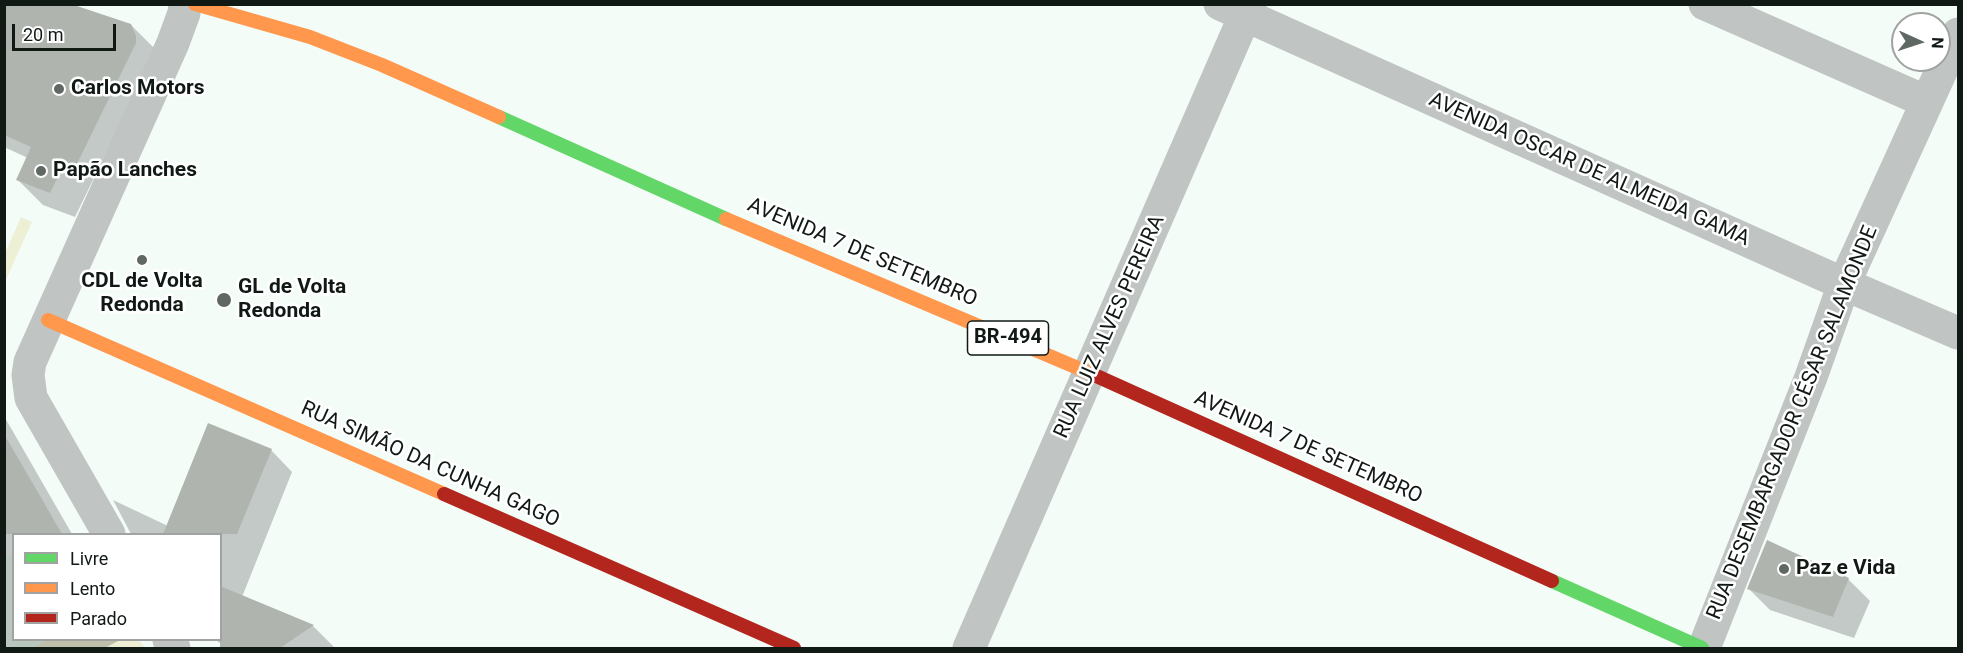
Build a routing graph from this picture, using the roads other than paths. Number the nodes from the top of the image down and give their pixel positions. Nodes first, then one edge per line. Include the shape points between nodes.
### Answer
1 (185, 4) edge
2 (195, 4) edge
3 (244, 4) edge
4 (1705, 4) edge
5 (1239, 8) edge
6 (263, 22) junction
7 (1959, 34) edge
8 (1927, 102) junction
9 (1844, 284) junction
10 (48, 320) junction
11 (1959, 333) edge
12 (1090, 373) junction
13 (108, 533) edge
14 (794, 648) edge
15 (969, 648) edge
16 (1703, 648) edge

1 - 10 street via 173,43
2 - 6 main road, AVENIDA 7 DE SETEMBRO
3 - 6 main road
4 - 8 street
5 - 9 street, AVENIDA OSCAR DE ALMEIDA GAMA
5 - 12 street, RUA LUIZ ALVES PEREIRA
6 - 12 main road, AVENIDA 7 DE SETEMBRO / BR-494 via 382,65 725,219
7 - 8 street, RUA DESEMBARGADOR CÉSAR SALAMONDE
8 - 9 street, RUA DESEMBARGADOR CÉSAR SALAMONDE
9 - 11 street, AVENIDA OSCAR DE ALMEIDA GAMA
9 - 16 street, RUA DESEMBARGADOR CÉSAR SALAMONDE
10 - 13 street via 30,362 31,398
10 - 14 main road, RUA SIMÃO DA CUNHA GAGO
12 - 15 street, RUA LUIZ ALVES PEREIRA
12 - 16 main road, AVENIDA 7 DE SETEMBRO / BR-494

